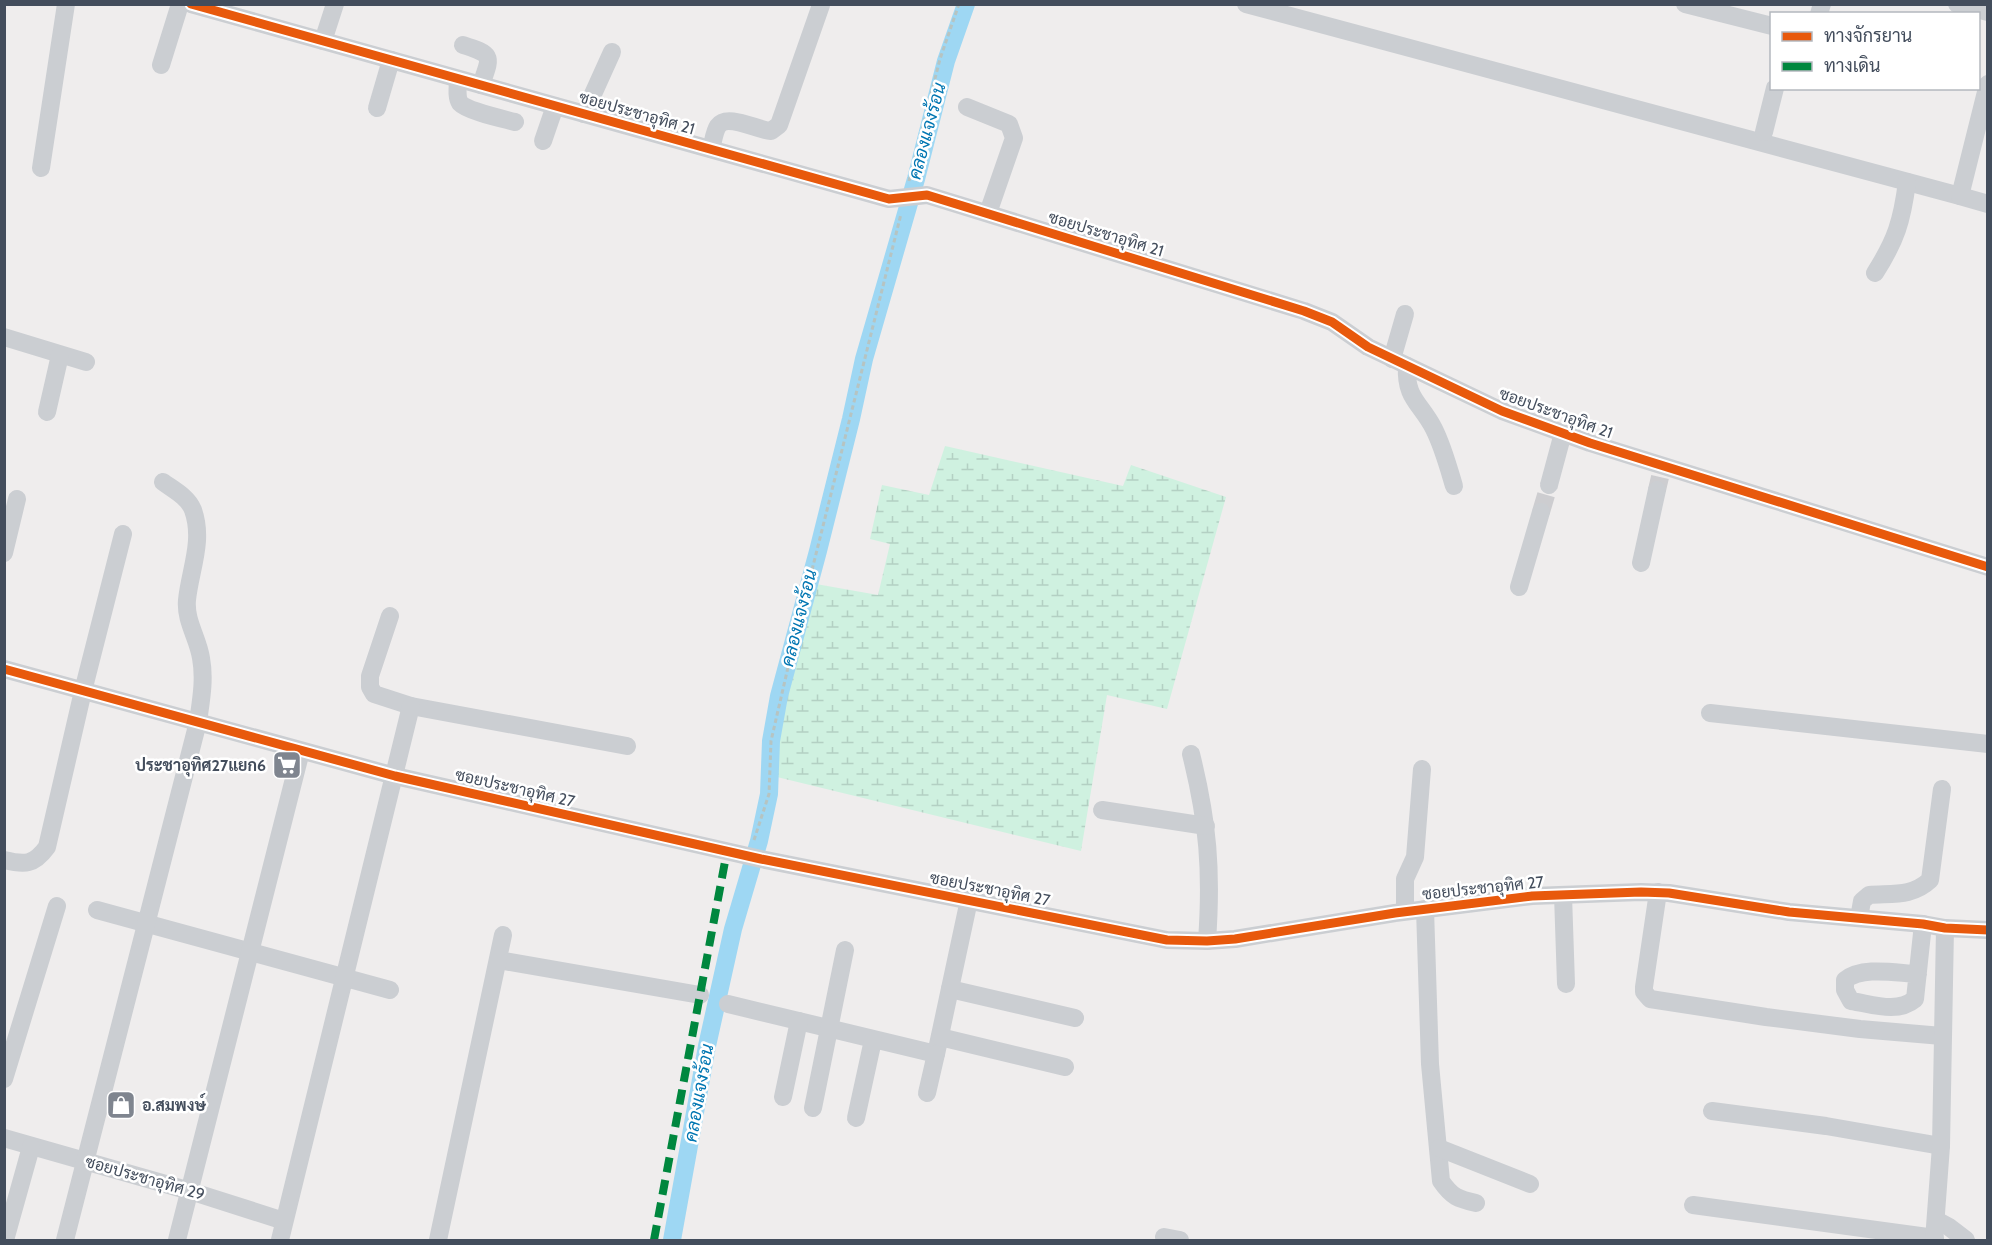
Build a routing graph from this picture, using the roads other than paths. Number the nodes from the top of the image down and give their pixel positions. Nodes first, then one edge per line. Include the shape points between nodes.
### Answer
1 (66, 4) edge
2 (180, 4) edge
3 (191, 4) edge
4 (334, 4) edge
5 (1246, 4) edge
6 (1685, 4) edge
7 (1957, 4) edge
8 (821, 5) edge
9 (1988, 12) edge
10 (1770, 25) edge
11 (323, 41) junction
12 (463, 45) dead end
13 (612, 52) dead end
14 (391, 60) junction
15 (161, 65) dead end
16 (458, 79) junction
17 (1988, 82) edge
18 (481, 85) junction
19 (1774, 90) edge
20 (555, 106) junction
21 (967, 107) dead end
22 (377, 108) dead end
23 (584, 114) junction
24 (515, 122) dead end
25 (1764, 132) dead end
26 (543, 141) dead end
27 (711, 149) junction
28 (41, 168) dead end
29 (1907, 182) junction
30 (1960, 196) junction
31 (1988, 204) edge
32 (988, 213) junction
33 (1875, 273) dead end
34 (1405, 314) dead end
35 (4, 337) edge
36 (60, 354) junction
37 (86, 362) dead end
38 (1399, 363) junction
39 (47, 412) dead end
40 (1563, 433) junction
41 (1660, 477) junction
42 (163, 482) dead end
43 (1549, 485) tunnel mouth
44 (1454, 486) dead end
45 (17, 499) dead end
46 (1540, 512) tunnel mouth
47 (123, 534) dead end
48 (4, 553) edge
49 (1641, 563) dead end
50 (1988, 567) edge
51 (1519, 587) dead end
52 (390, 616) dead end
53 (4, 669) edge
54 (83, 691) junction
55 (411, 706) junction
56 (1710, 713) dead end
57 (198, 722) junction
58 (1988, 744) edge
59 (627, 746) dead end
60 (301, 751) junction
61 (1191, 754) dead end
62 (1422, 769) dead end
63 (395, 776) junction
64 (1941, 789) dead end
65 (1102, 810) dead end
66 (1206, 826) junction
67 (4, 860) edge
68 (1658, 892) junction
69 (1563, 895) junction
70 (969, 900) junction
71 (57, 906) dead end
72 (1425, 909) junction
73 (97, 910) dead end
74 (1405, 911) junction
75 (1859, 918) junction
76 (147, 924) junction
77 (1923, 924) junction
78 (1945, 928) junction
79 (1988, 930) edge
80 (503, 935) dead end
81 (1207, 941) junction
82 (845, 950) dead end
83 (250, 952) junction
84 (498, 960) junction
85 (1918, 974) dead end
86 (345, 978) junction
87 (1566, 984) dead end
88 (950, 989) junction
89 (390, 990) dead end
90 (700, 994) dead end
91 (728, 1004) dead end
92 (1075, 1018) dead end
93 (799, 1022) junction
94 (828, 1029) junction
95 (1942, 1036) junction
96 (873, 1040) junction
97 (938, 1046) junction
98 (1065, 1067) dead end
99 (4, 1079) edge
100 (927, 1093) dead end
101 (783, 1097) dead end
102 (813, 1108) dead end
103 (1712, 1111) dead end
104 (856, 1118) dead end
105 (4, 1138) edge
106 (1941, 1146) junction
107 (31, 1147) junction
108 (1438, 1148) junction
109 (86, 1161) junction
110 (1530, 1184) dead end
111 (190, 1191) junction
112 (1476, 1203) dead end
113 (1694, 1205) dead end
114 (284, 1221) junction
115 (1935, 1232) edge
116 (5, 1240) edge
117 (65, 1240) edge
118 (177, 1240) edge
119 (280, 1240) edge
120 (438, 1240) edge
121 (1966, 1240) edge

1 - 28 street
2 - 15 street
3 - 11 street, ซอยประชาอุทิศ 21
4 - 11 street
5 - 29 street
6 - 10 street
7 - 9 street
8 - 27 street via 779,125 771,131 734,120 724,121 717,126
11 - 14 street, ซอยประชาอุทิศ 21
12 - 18 street via 483,51 488,57
13 - 23 street
14 - 16 street, ซอยประชาอุทิศ 21
14 - 22 street
16 - 18 street, ซอยประชาอุทิศ 21
16 - 24 street via 460,102
17 - 30 street
18 - 20 street, ซอยประชาอุทิศ 21
19 - 25 street
20 - 23 street, ซอยประชาอุทิศ 21
20 - 26 street
21 - 32 street via 1009,124 1013,130 1014,138
23 - 27 street, ซอยประชาอุทิศ 21
27 - 32 street, ซอยประชาอุทิศ 21 via 889,199 927,195
29 - 30 street
29 - 33 street via 1897,234
30 - 31 street
32 - 38 street, ซอยประชาอุทิศ 21 via 1304,311 1332,322
34 - 38 street
35 - 36 street
36 - 37 street
36 - 39 street
38 - 40 street, ซอยประชาอุทิศ 21 via 1502,411
38 - 44 street via 1410,393 1442,445
40 - 41 street, ซอยประชาอุทิศ 21
40 - 43 street
41 - 49 street
41 - 50 street, ซอยประชาอุทิศ 21
42 - 57 street via 187,500 193,511 197,556 187,602 204,677
45 - 48 street
46 - 51 street
47 - 54 street
52 - 55 street via 370,687 374,694
53 - 54 street, ซอยประชาอุทิศ 27
54 - 57 street, ซอยประชาอุทิศ 27
54 - 67 street via 47,847 38,860
55 - 59 street
55 - 63 street
56 - 58 street
57 - 60 street, ซอยประชาอุทิศ 27
57 - 76 street
60 - 63 street, ซอยประชาอุทิศ 27
60 - 83 street
61 - 66 street
62 - 74 street via 1415,856 1405,879
63 - 70 street, ซอยประชาอุทิศ 27 via 755,857
63 - 86 street
64 - 75 street via 1930,880 1909,892 1869,895 1862,902
65 - 66 street
66 - 81 street via 1210,896
68 - 69 street, ซอยประชาอุทิศ 27
68 - 75 street, ซอยประชาอุทิศ 27 via 1789,912
68 - 95 street via 1644,987 1650,999 1860,1029
69 - 72 street, ซอยประชาอุทิศ 27
69 - 87 street
70 - 81 street, ซอยประชาอุทิศ 27 via 1167,939
70 - 88 street
71 - 99 street
72 - 74 street, ซอยประชาอุทิศ 27
72 - 108 street via 1430,1064
73 - 76 street
74 - 81 street, ซอยประชาอุทิศ 27
75 - 77 street, ซอยประชาอุทิศ 27
76 - 83 street
76 - 109 street
77 - 78 street, ซอยประชาอุทิศ 27
77 - 85 street
78 - 79 street, ซอยประชาอุทิศ 27
78 - 95 street
80 - 84 street
82 - 94 street
83 - 86 street
83 - 111 street
84 - 90 street
84 - 120 street
86 - 89 street
86 - 114 street
88 - 92 street
88 - 97 street
91 - 93 street
93 - 94 street
93 - 101 street
94 - 96 street
94 - 102 street
95 - 106 street
96 - 97 street
96 - 104 street
97 - 98 street
97 - 100 street
103 - 106 street
105 - 107 street, ซอยประชาอุทิศ 29
106 - 115 street
107 - 109 street, ซอยประชาอุทิศ 29
107 - 116 street
108 - 110 street
108 - 112 street via 1441,1181 1449,1194
109 - 111 street, ซอยประชาอุทิศ 29
109 - 117 street
111 - 114 street, ซอยประชาอุทิศ 29
111 - 118 street
113 - 115 street
114 - 119 street
115 - 121 street via 1949,1227

